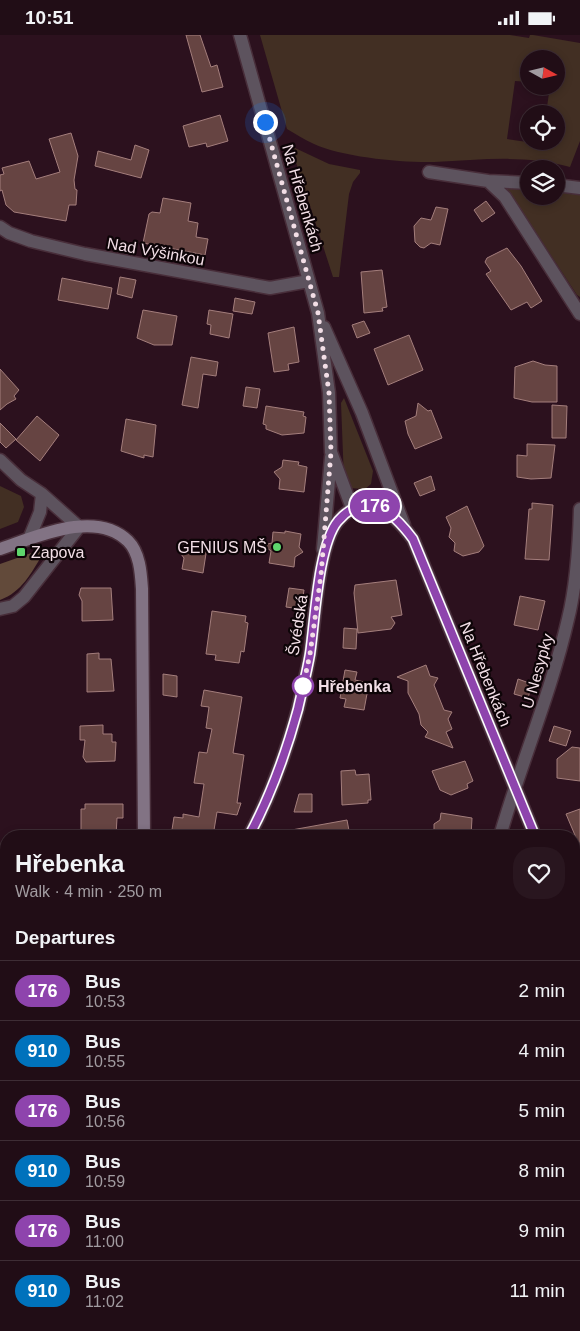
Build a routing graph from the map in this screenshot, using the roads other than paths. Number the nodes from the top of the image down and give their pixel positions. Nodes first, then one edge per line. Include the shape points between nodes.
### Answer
1 (240, 35) edge
2 (430, 172) dead end
3 (488, 181) junction
4 (520, 183) edge
5 (565, 186) edge
6 (580, 188) edge
7 (0, 227) edge
8 (310, 281) junction
9 (318, 313) junction
10 (580, 314) edge
11 (331, 452) junction
12 (0, 460) edge
13 (42, 494) junction
14 (352, 508) junction
15 (580, 509) edge
16 (404, 525) junction
17 (79, 527) junction
18 (28, 539) junction
19 (0, 549) edge
20 (321, 575) junction
21 (0, 609) edge
22 (516, 789) junction
23 (144, 830) edge
24 (252, 830) edge
25 (502, 830) edge
26 (532, 830) edge

1 - 8 street, Na Hřebenkách
2 - 3 street
3 - 4 street
3 - 10 street via 505,197
5 - 6 street
7 - 8 street, Nad Výšinkou via 30,241 85,255 270,288
8 - 9 street, Na Hřebenkách
9 - 11 street, Na Hřebenkách via 329,393
9 - 16 street, Na Hřebenkách via 362,413
11 - 14 street, Na Hřebenkách
11 - 20 street
12 - 13 street
13 - 17 street
13 - 18 street via 40,512
14 - 16 street, Na Hřebenkách via 372,505 387,510
14 - 20 street, Švédská via 337,522 329,537
15 - 22 street, U Nesypky via 569,617 543,710
16 - 22 street, Na Hřebenkách via 413,539
17 - 18 street
17 - 21 street via 24,597 13,606
17 - 23 street via 101,528 128,541 140,568
18 - 19 street
20 - 24 street, Švédská via 310,654 297,711 267,802
22 - 25 street, U Nesypky
22 - 26 street, Na Hřebenkách

